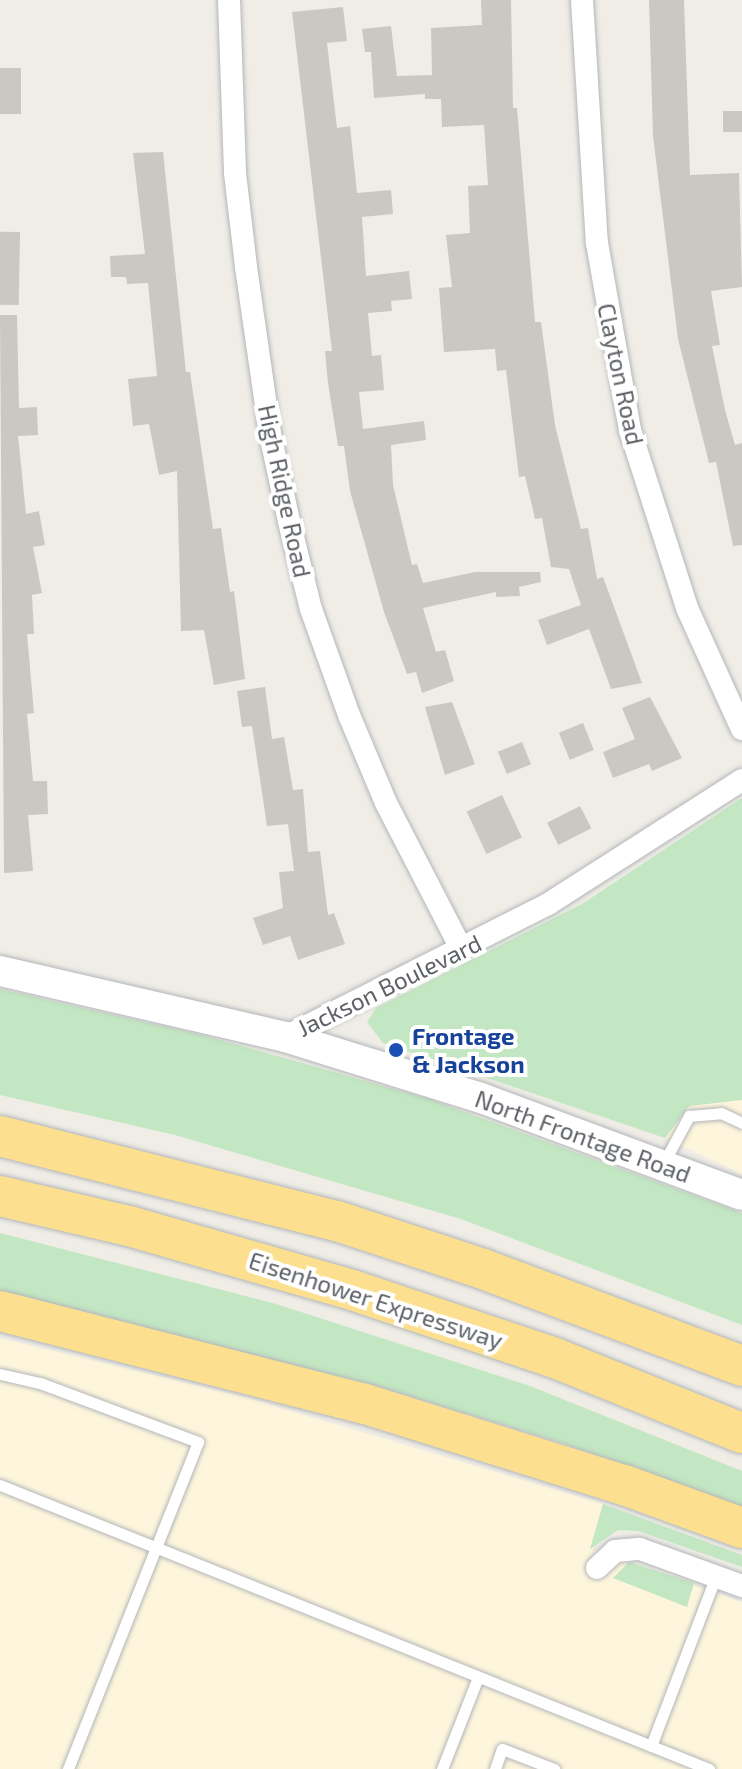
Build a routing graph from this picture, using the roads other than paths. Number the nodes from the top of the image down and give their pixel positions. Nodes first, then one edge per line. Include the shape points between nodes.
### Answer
1 (229, 0) edge
2 (582, 0) edge
3 (742, 729) edge
4 (742, 780) edge
5 (462, 950) junction
6 (0, 971) edge
7 (285, 1037) junction
8 (742, 1123) edge
9 (0, 1136) edge
10 (663, 1164) junction
11 (742, 1195) edge
12 (0, 1196) edge
13 (0, 1311) edge
14 (742, 1366) edge
15 (0, 1374) edge
16 (742, 1433) edge
17 (0, 1485) edge
18 (742, 1528) edge
19 (156, 1548) junction
20 (597, 1568) dead end
21 (716, 1576) junction
22 (742, 1586) edge
23 (478, 1677) junction
24 (651, 1746) junction
25 (68, 1769) edge
26 (442, 1769) edge
27 (495, 1769) edge
28 (554, 1769) edge
29 (709, 1769) edge

1 - 5 street, High Ridge Road via 244,252 270,434 289,521 311,609 349,715 386,803
2 - 3 street, Clayton Road via 597,243 630,430 687,608
4 - 5 street, Jackson Boulevard via 596,875
5 - 7 street, Jackson Boulevard
6 - 7 main road, Jackson Boulevard
7 - 10 main road, North Frontage Road via 481,1098
8 - 10 lane via 721,1113 689,1116
9 - 14 highway via 337,1221 497,1274
10 - 11 main road, North Frontage Road
12 - 16 highway, Eisenhower Expressway via 129,1226 355,1291 555,1358
13 - 18 highway via 362,1403
15 - 19 lane via 40,1383 198,1442
17 - 19 lane
19 - 23 lane
19 - 25 lane
20 - 21 street via 606,1556 626,1548
21 - 22 street
21 - 24 lane
23 - 24 lane
23 - 26 lane
24 - 29 lane
27 - 28 lane via 502,1749

